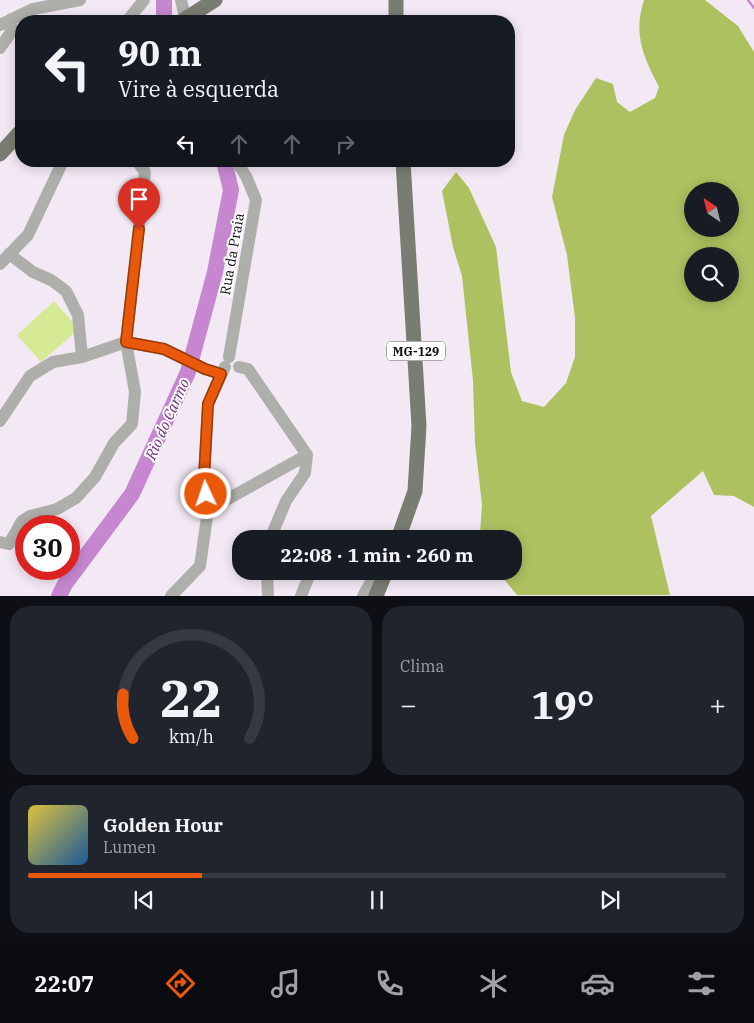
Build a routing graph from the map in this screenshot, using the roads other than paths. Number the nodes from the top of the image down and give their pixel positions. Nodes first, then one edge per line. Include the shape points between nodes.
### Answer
1 (80, 0) edge
2 (144, 0) edge
3 (181, 0) edge
4 (215, 0) edge
5 (396, 0) edge
6 (21, 15) edge
7 (132, 15) edge
8 (139, 15) edge
9 (183, 15) edge
10 (193, 15) edge
11 (396, 15) edge
12 (6, 22) edge
13 (0, 48) edge
14 (15, 138) edge
15 (0, 154) edge
16 (60, 167) edge
17 (142, 167) edge
18 (240, 167) edge
19 (403, 167) edge
20 (9, 254) junction
21 (0, 264) edge
22 (126, 342) junction
23 (82, 357) junction
24 (225, 366) junction
25 (0, 421) edge
26 (307, 455) junction
27 (208, 510) junction
28 (274, 530) edge
29 (400, 530) edge
30 (0, 542) edge
31 (267, 580) edge
32 (307, 580) edge
33 (372, 580) edge
34 (382, 580) edge
35 (171, 596) edge
36 (268, 596) edge
37 (301, 596) edge
38 (363, 596) edge
39 (376, 596) edge

1 - 6 street via 33,9
2 - 7 street
2 - 8 street
3 - 9 street
4 - 10 main road, bridge
5 - 11 main road
12 - 13 street via 11,32
14 - 15 main road
16 - 20 street via 28,235
17 - 22 street via 146,172
18 - 24 street, Rua da Praia via 256,200
19 - 29 main road, MG-129 via 419,426 414,491
20 - 21 street
20 - 23 street via 66,291 78,315
22 - 23 street
22 - 24 street via 164,349 205,369
22 - 30 street via 135,392 132,424 114,443 94,477 76,498 57,509 30,516 22,521 9,544
23 - 25 street via 53,362 30,376
24 - 26 street via 231,372 240,367 248,369
24 - 27 street, Rua da Praia via 208,404 204,478
26 - 27 street
26 - 28 street via 305,473 286,501
27 - 35 street, Rua da Praia via 200,566
31 - 36 street
32 - 37 street
33 - 38 street
34 - 39 main road

